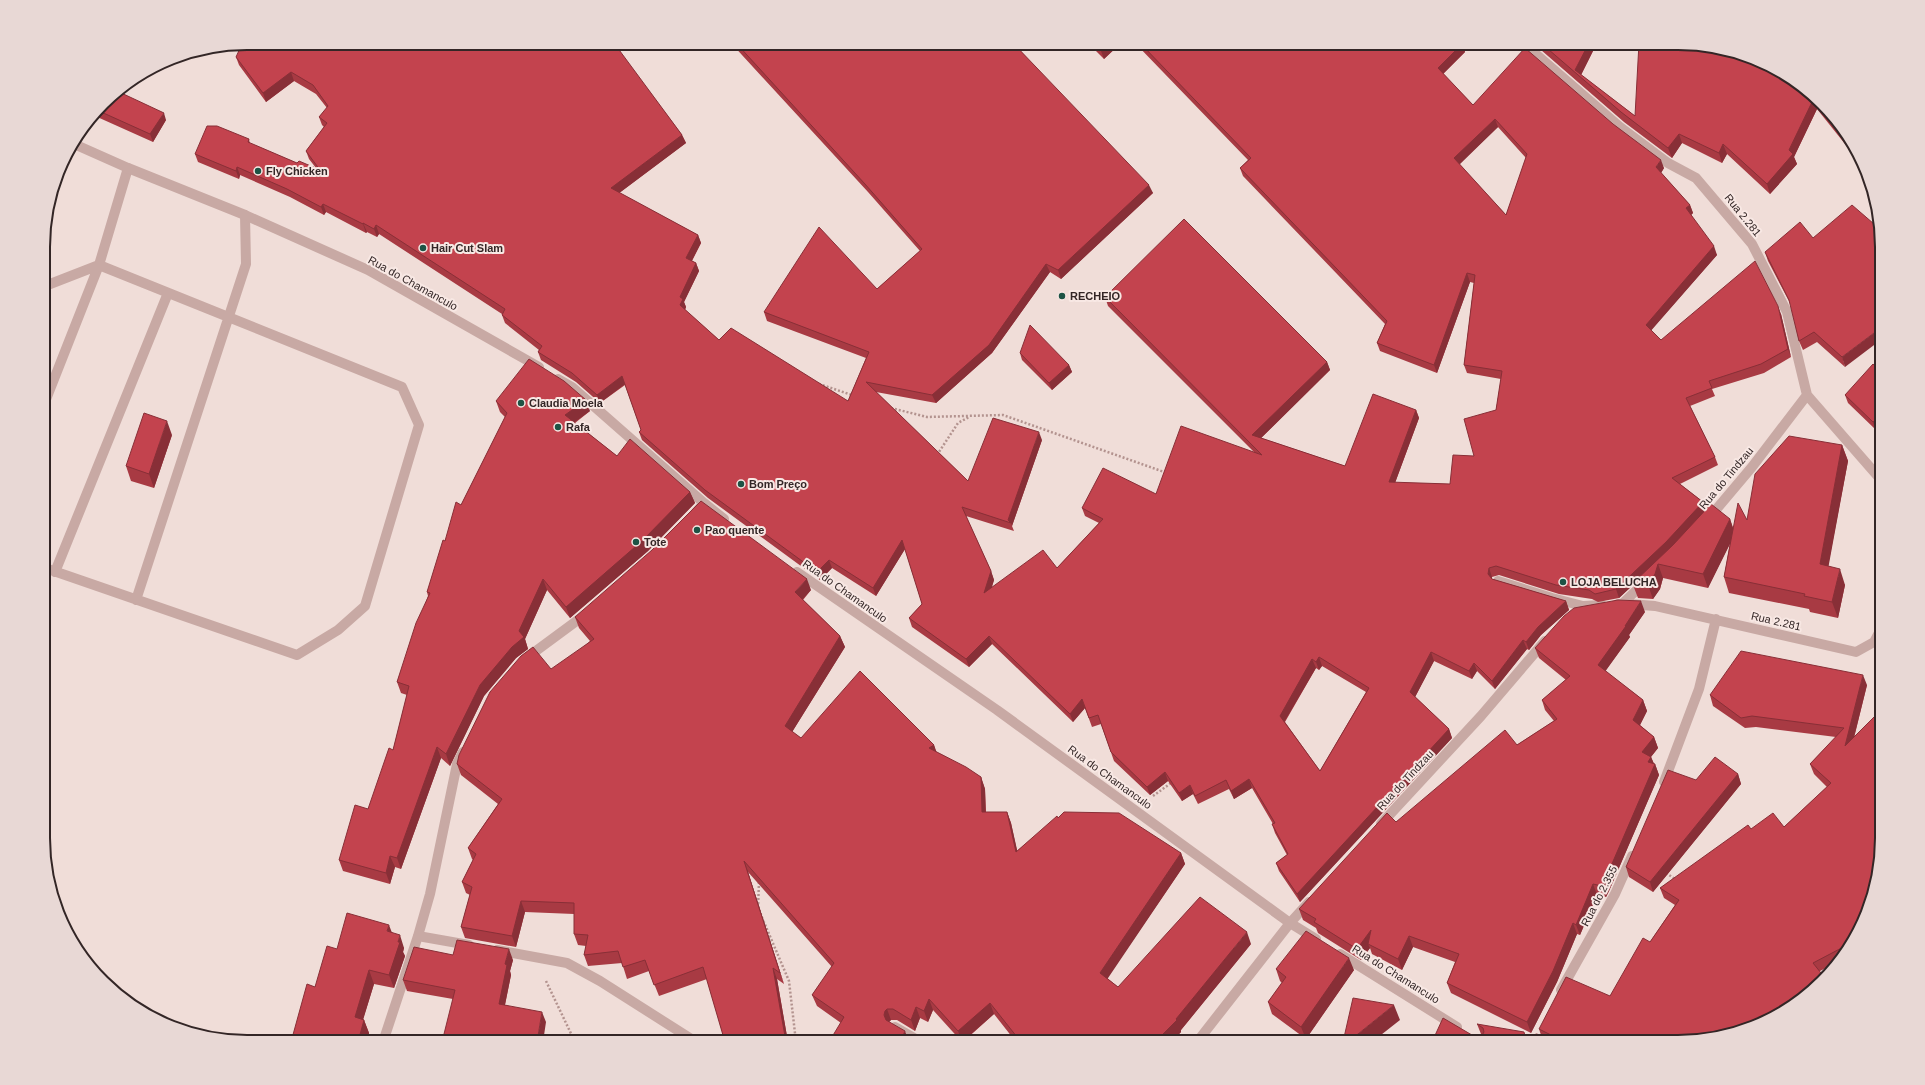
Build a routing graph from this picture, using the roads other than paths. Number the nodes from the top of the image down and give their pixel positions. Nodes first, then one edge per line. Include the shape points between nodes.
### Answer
1 (1531, 50) edge
2 (78, 146) edge
3 (128, 168) junction
4 (245, 215) junction
5 (99, 266) junction
6 (50, 284) edge
7 (168, 293) junction
8 (229, 318) junction
9 (50, 389) edge
10 (1807, 395) junction
11 (1875, 473) edge
12 (704, 503) junction
13 (689, 519) edge
14 (1704, 523) edge
15 (731, 524) edge
16 (787, 564) edge
17 (50, 570) edge
18 (55, 572) junction
19 (1653, 575) edge
20 (1497, 581) edge
21 (136, 600) junction
22 (1622, 604) junction
23 (594, 606) edge
24 (1575, 613) edge
25 (1716, 619) junction
26 (1551, 636) edge
27 (1875, 640) edge
28 (516, 668) edge
29 (467, 745) edge
30 (1661, 789) edge
31 (1375, 831) edge
32 (1634, 851) edge
33 (1316, 894) edge
34 (1290, 923) junction
35 (418, 936) junction
36 (1557, 997) edge
37 (894, 1026) edge
38 (1468, 1033) edge
39 (385, 1035) edge
40 (685, 1035) edge
41 (909, 1035) edge
42 (1202, 1035) edge

1 - 10 street, Rua 2.281 via 1620,127 1668,163 1696,178 1752,244 1787,312
2 - 3 street, Rua do Chamanculo
3 - 4 street, Rua do Chamanculo
3 - 5 street
4 - 8 street via 246,264
4 - 12 street, Rua do Chamanculo via 368,270 572,387
5 - 6 street
5 - 7 street
5 - 9 street
7 - 8 street
7 - 18 street
8 - 21 street
8 - 21 street via 402,387 419,425 365,606 338,630 297,655
10 - 11 street, Rua 2.281
10 - 14 street, Rua do Tindzau via 1752,467
12 - 13 street
12 - 15 street, Rua do Chamanculo
16 - 34 street, Rua do Chamanculo via 997,710
17 - 18 street
18 - 21 street
19 - 22 street
20 - 22 street via 1583,606
22 - 24 street
22 - 25 street, Rua 2.281 via 1655,606
23 - 28 street
25 - 27 street, Rua 2.281 via 1856,652
25 - 30 street via 1699,689
26 - 31 street, Rua do Tindzau via 1482,716
29 - 35 street via 457,764 430,894
32 - 36 street, Rua do 2.355 via 1615,894
33 - 34 street
34 - 38 street, Rua do Chamanculo
34 - 42 street
35 - 39 street
35 - 40 street via 567,963
37 - 41 street

